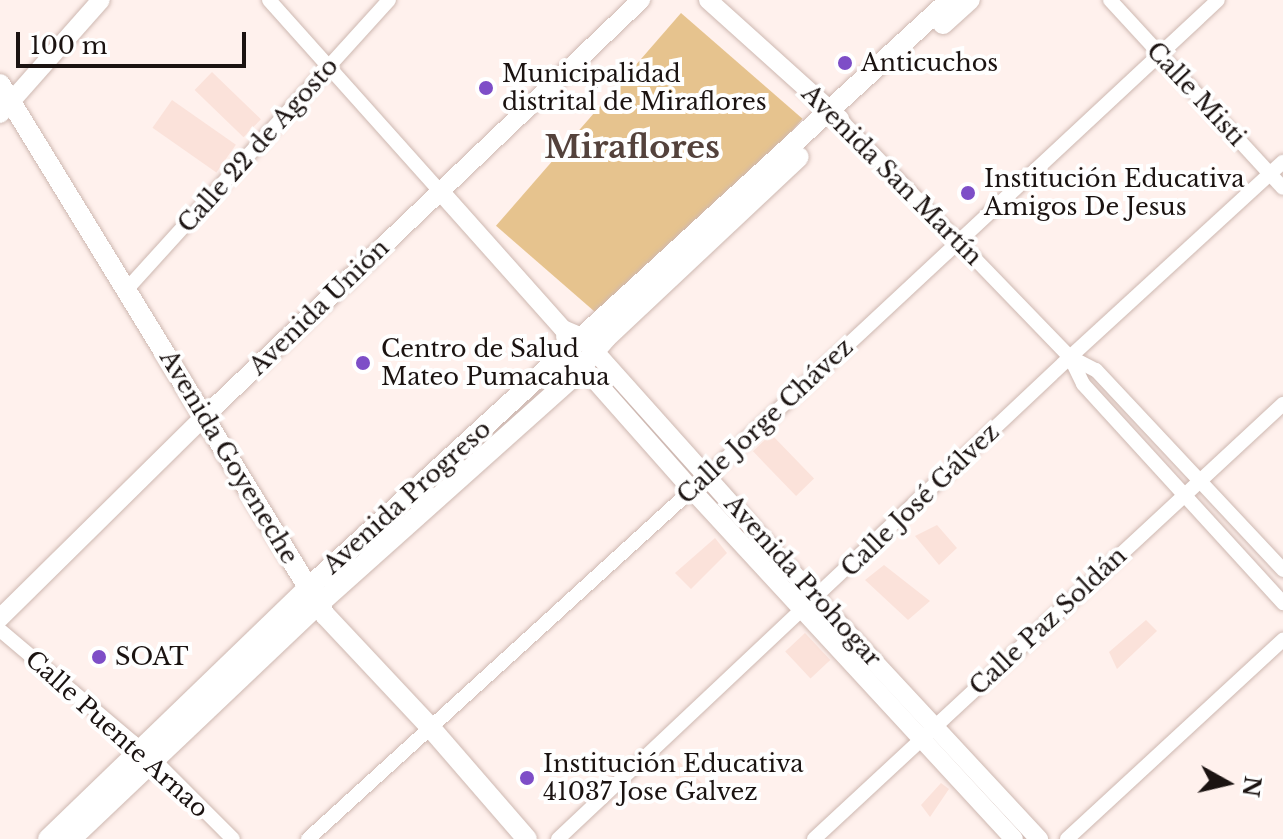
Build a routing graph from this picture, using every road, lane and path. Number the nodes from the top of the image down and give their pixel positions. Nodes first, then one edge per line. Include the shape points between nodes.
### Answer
1 (101, 0) edge
2 (269, 0) edge
3 (389, 0) edge
4 (641, 0) edge
5 (708, 0) edge
6 (950, 0) edge
7 (970, 0) edge
8 (1110, 0) edge
9 (1218, 0) edge
10 (1159, 56) junction
11 (330, 66) junction
12 (4, 100) edge
13 (835, 114) junction
14 (1283, 162) edge
15 (1270, 174) junction
16 (1283, 188) edge
17 (440, 191) junction
18 (959, 239) junction
19 (127, 289) junction
20 (578, 347) junction
21 (1070, 357) junction
22 (1283, 404) edge
23 (205, 416) junction
24 (707, 476) junction
25 (1201, 480) junction
26 (691, 489) junction
27 (1184, 495) junction
28 (1283, 570) edge
29 (313, 597) junction
30 (1283, 603) edge
31 (809, 605) junction
32 (0, 618) edge
33 (0, 630) edge
34 (1283, 640) edge
35 (937, 725) junction
36 (430, 727) junction
37 (922, 739) junction
38 (149, 756) junction
39 (48, 839) edge
40 (71, 839) edge
41 (233, 839) edge
42 (308, 839) edge
43 (527, 839) edge
44 (558, 839) edge
45 (814, 839) edge
46 (1014, 839) edge
47 (1039, 839) edge
48 (1067, 839) edge

1 - 12 street
2 - 11 street, Avenida Prohogar
3 - 11 street, Calle 22 de Agosto
4 - 17 street, Avenida Unión
5 - 13 street, Avenida San Martín
6 - 13 main road, Avenida Progreso
7 - 13 main road, Avenida Progreso
8 - 10 street, Calle Misti
9 - 10 street, Calle Jorge Chávez
10 - 15 street, Calle Misti
10 - 18 street, Calle Jorge Chávez
11 - 17 street, Avenida Prohogar
11 - 19 street, Calle 22 de Agosto
12 - 19 main road, Avenida Goyeneche
13 - 18 street, Avenida San Martín
13 - 20 main road, Avenida Progreso
14 - 15 street, Calle José Gálvez
15 - 16 street, Calle Misti
15 - 21 street, Calle José Gálvez
17 - 20 street, Avenida Prohogar
17 - 23 street, Avenida Unión
18 - 21 street, Avenida San Martín
18 - 24 street, Calle Jorge Chávez
19 - 23 main road, Avenida Goyeneche
20 - 24 street, Avenida Prohogar
20 - 26 street, Avenida Prohogar
20 - 29 main road, Avenida Progreso
21 - 25 street, Avenida San Martín via 1096,370
21 - 27 street, Avenida San Martín via 1083,384
21 - 31 street, Calle José Gálvez
22 - 25 street, Calle Paz Soldán
23 - 29 main road, Avenida Goyeneche
23 - 32 street, Avenida Unión
24 - 26 street, Calle Jorge Chávez
24 - 31 street, Avenida Prohogar
25 - 27 street, Calle Paz Soldán
25 - 28 street, Avenida San Martín
26 - 31 street, Avenida Prohogar
26 - 36 street, Calle Jorge Chávez
27 - 30 street, Avenida San Martín
27 - 35 street, Calle Paz Soldán
29 - 36 main road, Avenida Goyeneche
29 - 38 main road, Avenida Progreso
31 - 35 street, Avenida Prohogar
31 - 37 street, Avenida Prohogar
31 - 44 street, Calle José Gálvez
33 - 38 street, Calle Puente Arnao
34 - 48 street
35 - 37 street, Calle Paz Soldán
35 - 47 street, Avenida Prohogar
36 - 42 street, Calle Jorge Chávez
36 - 43 main road, Avenida Goyeneche
37 - 45 street, Calle Paz Soldán
37 - 46 street, Avenida Prohogar
38 - 39 main road, Avenida Progreso
38 - 40 main road, Avenida Progreso
38 - 41 street, Calle Puente Arnao

